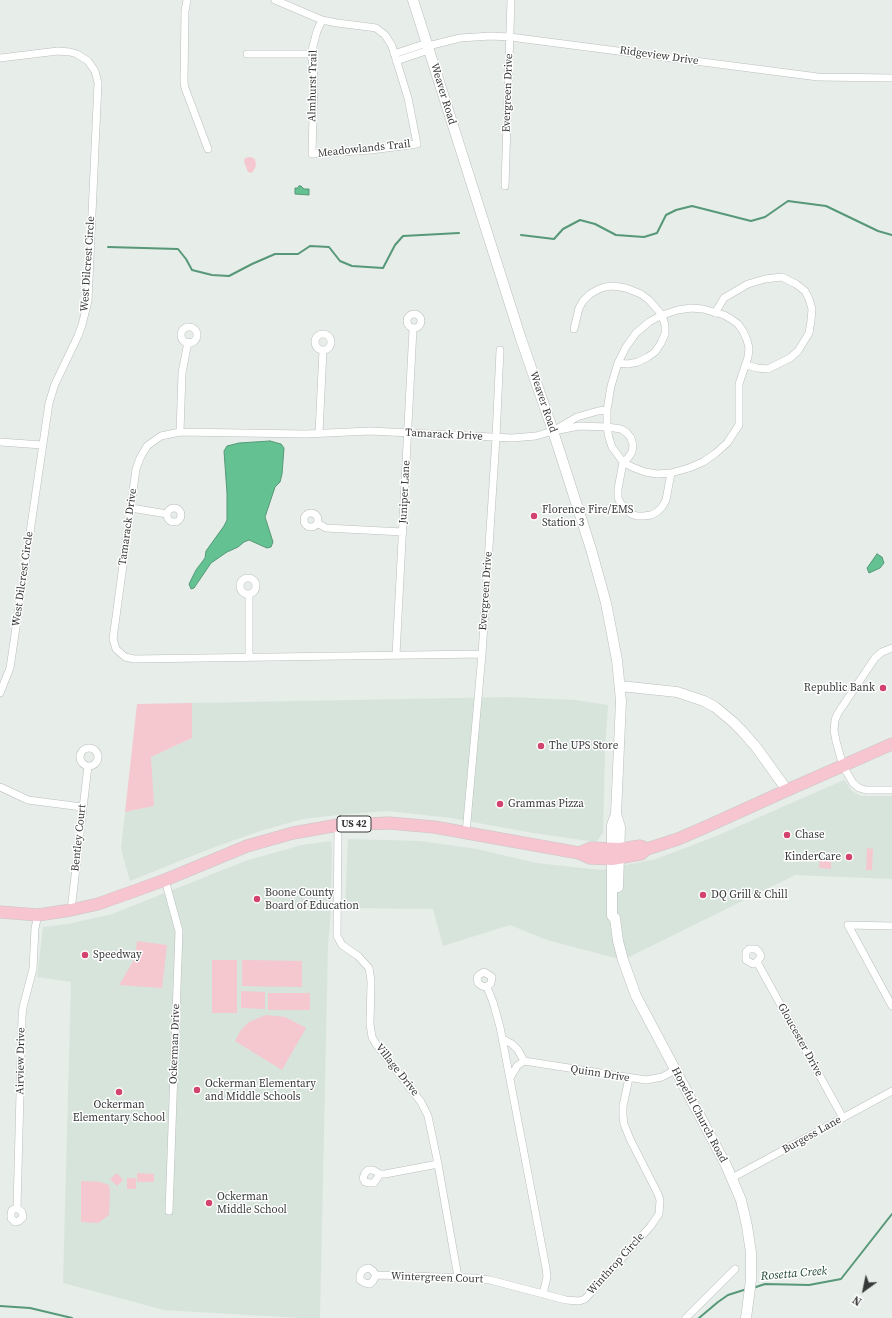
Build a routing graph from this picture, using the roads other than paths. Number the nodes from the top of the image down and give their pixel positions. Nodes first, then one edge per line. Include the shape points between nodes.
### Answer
1 (187, 0) edge
2 (275, 0) edge
3 (413, 0) edge
4 (511, 0) edge
5 (322, 20) junction
6 (510, 37) junction
7 (428, 46) junction
8 (247, 54) dead end
9 (311, 54) junction
10 (0, 58) edge
11 (395, 58) junction
12 (892, 78) edge
13 (208, 148) dead end
14 (312, 154) joint
15 (505, 186) dead end
16 (715, 313) junction
17 (662, 315) junction
18 (413, 329) dead end
19 (574, 329) dead end
20 (188, 342) dead end
21 (323, 350) dead end
22 (500, 350) dead end
23 (618, 363) junction
24 (746, 365) junction
25 (607, 410) junction
26 (607, 427) junction
27 (553, 431) junction
28 (180, 432) junction
29 (408, 432) junction
30 (319, 433) junction
31 (496, 438) junction
32 (0, 442) edge
33 (42, 445) junction
34 (623, 462) junction
35 (671, 473) junction
36 (131, 508) junction
37 (167, 514) dead end
38 (317, 523) dead end
39 (403, 532) junction
40 (248, 594) dead end
41 (892, 648) edge
42 (482, 654) junction
43 (396, 655) junction
44 (249, 657) junction
45 (620, 686) junction
46 (0, 693) edge
47 (892, 744) edge
48 (88, 766) dead end
49 (843, 766) junction
50 (0, 787) edge
51 (787, 790) junction
52 (892, 790) edge
53 (82, 807) junction
54 (338, 825) junction
55 (466, 833) junction
56 (616, 853) junction
57 (165, 880) junction
58 (71, 910) junction
59 (0, 912) edge
60 (38, 915) junction
61 (892, 926) edge
62 (757, 962) dead end
63 (487, 987) dead end
64 (892, 1006) edge
65 (502, 1038) junction
66 (524, 1061) junction
67 (675, 1070) junction
68 (510, 1078) junction
69 (629, 1078) junction
70 (892, 1092) edge
71 (842, 1118) junction
72 (438, 1164) junction
73 (380, 1174) dead end
74 (732, 1178) junction
75 (17, 1208) dead end
76 (169, 1211) dead end
77 (735, 1269) dead end
78 (376, 1275) dead end
79 (458, 1277) junction
80 (543, 1294) junction
81 (686, 1318) edge
82 (746, 1318) edge

1 - 13 street via 184,82
2 - 5 street
3 - 7 main road, Weaver Road
4 - 6 street, Evergreen Drive
5 - 9 street, Almhurst Trail
5 - 11 street via 376,28 390,41
6 - 7 street, Ridgeview Drive via 460,38
6 - 12 street, Ridgeview Drive via 810,76
6 - 15 street, Evergreen Drive
7 - 11 street, Ridgeview Drive
7 - 27 main road, Weaver Road via 520,339
8 - 9 street
9 - 14 street, Almhurst Trail via 314,78
10 - 33 street, West Dilcrest Circle via 58,51 70,52 88,61 95,71 98,83 88,301 78,336 52,393
11 - 14 street, Meadowlands Trail via 408,98 417,144
16 - 17 street via 691,308
16 - 24 street via 731,319 743,331 748,348
16 - 24 street via 724,298 748,284 765,278 782,277 805,291 812,309 811,321 809,333 798,351 768,369
17 - 19 street via 641,294 626,288 605,287 590,294 583,301
17 - 23 street via 636,333
17 - 23 street via 665,334 655,352 638,362
18 - 29 street, Juniper Lane
20 - 28 street via 182,373
21 - 30 street
22 - 31 street, Evergreen Drive
23 - 25 street via 610,386
24 - 35 street via 739,384 739,425 727,443 703,462
25 - 26 street
25 - 27 street via 577,417
26 - 27 street via 579,426
26 - 34 street via 612,447
26 - 34 street via 621,429 631,438 632,452
27 - 31 street, Tamarack Drive via 536,436
27 - 45 main road, Weaver Road via 606,603
28 - 30 street, Tamarack Drive
28 - 36 street, Tamarack Drive via 161,436 143,452 136,469
29 - 30 street, Tamarack Drive
29 - 31 street, Tamarack Drive
29 - 39 street, Juniper Lane
31 - 42 street, Evergreen Drive
32 - 33 street
33 - 46 street, West Dilcrest Circle via 10,668
34 - 35 street via 645,472
34 - 35 street via 618,498 625,510 637,516 651,515 662,507 666,500
36 - 37 street
36 - 44 street, Tamarack Drive via 113,633 116,649 125,657 134,659
38 - 39 street via 326,528
39 - 43 street, Juniper Lane
40 - 44 street
41 - 49 street via 875,658 835,720 836,741
42 - 43 street, Tamarack Drive
42 - 55 street, Evergreen Drive
43 - 44 street, Tamarack Drive
45 - 51 main road via 677,692 715,707 746,736
45 - 56 main road, Weaver Road via 616,814 612,825
47 - 49 main road, US 42
48 - 53 street, Bentley Court
49 - 51 main road, US 42
49 - 52 street via 859,788
50 - 53 street via 28,800
51 - 56 main road, US 42 via 678,839 647,849 641,854
53 - 58 street, Bentley Court
54 - 55 main road, US 42 via 389,823
54 - 57 main road, US 42 via 272,838
54 - 72 street, Village Drive via 337,936 342,946 358,956 369,968 372,1037 425,1108 431,1125
55 - 56 main road, US 42 via 579,853 591,848
56 - 67 main road, Hopeful Church Road via 612,916 615,918 628,978
57 - 58 main road, US 42 via 99,904
57 - 76 street, Ockerman Drive via 179,931
58 - 60 main road, US 42
59 - 60 main road, US 42
60 - 75 street, Airview Drive via 33,969 22,1017
61 - 64 street via 848,925
62 - 71 street, Gloucester Drive
63 - 65 street via 495,1006
65 - 66 street via 518,1050
65 - 68 street
66 - 68 street via 517,1066
66 - 69 street, Quinn Drive
67 - 69 street, Quinn Drive via 654,1079
67 - 74 main road, Hopeful Church Road
68 - 80 street via 546,1268 547,1277
69 - 80 street, Winthrop Circle via 623,1106 624,1124 658,1194 659,1214 585,1298 572,1302
70 - 71 street, Burgess Lane
71 - 74 street, Burgess Lane
72 - 73 street
72 - 79 street, Village Drive
74 - 82 main road, Hopeful Church Road via 748,1226 752,1268
77 - 81 street
78 - 79 street, Wintergreen Court
79 - 80 street, Wintergreen Court via 490,1280

